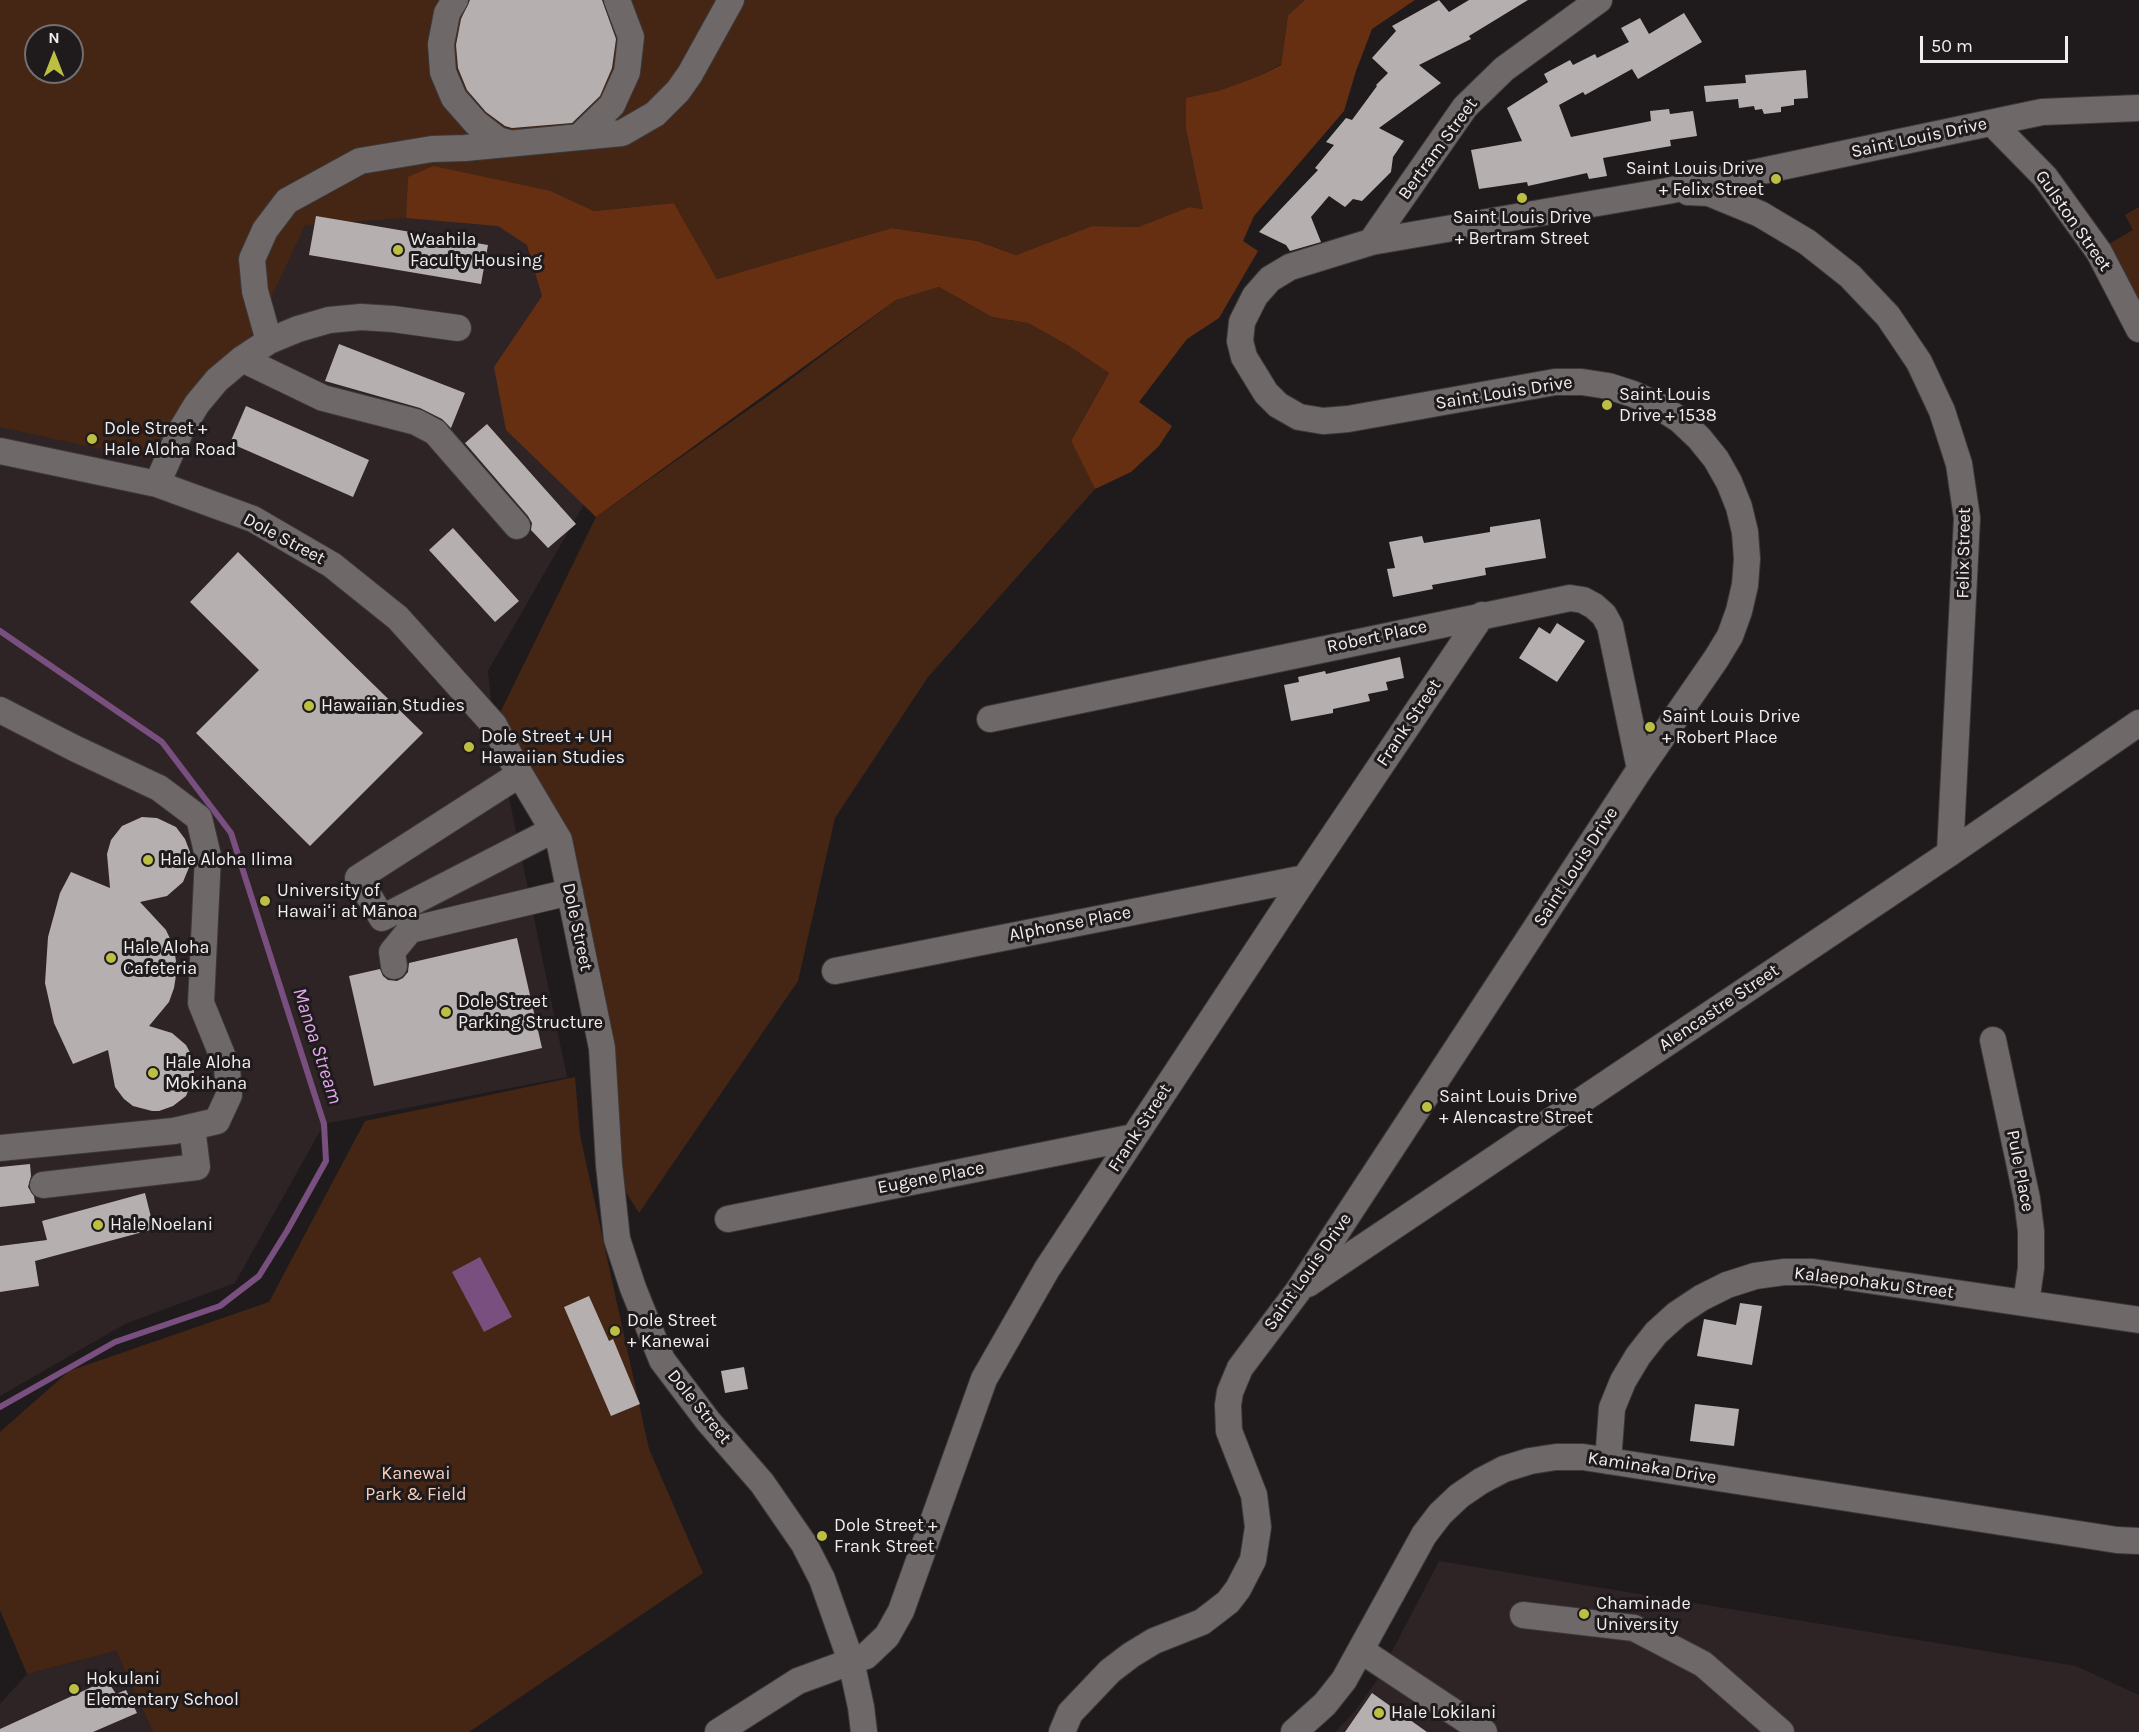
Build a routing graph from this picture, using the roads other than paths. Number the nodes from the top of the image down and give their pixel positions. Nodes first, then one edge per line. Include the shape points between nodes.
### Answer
1 (455, 0) edge
2 (617, 0) edge
3 (731, 0) edge
4 (1599, 0) edge
5 (2139, 108) edge
6 (1992, 123) junction
7 (579, 137) junction
8 (509, 143) junction
9 (1667, 191) junction
10 (1371, 242) junction
11 (458, 328) dead end
12 (2139, 329) edge
13 (269, 341) junction
14 (242, 359) junction
15 (0, 451) edge
16 (157, 484) junction
17 (518, 526) dead end
18 (1482, 615) junction
19 (0, 710) edge
20 (990, 719) dead end
21 (2139, 723) edge
22 (1640, 769) junction
23 (520, 774) junction
24 (553, 830) junction
25 (1950, 854) junction
26 (1305, 878) junction
27 (570, 892) junction
28 (394, 966) dead end
29 (835, 972) dead end
30 (1993, 1040) dead end
31 (192, 1127) junction
32 (1134, 1137) junction
33 (0, 1148) edge
34 (44, 1185) dead end
35 (729, 1219) dead end
36 (1298, 1291) junction
37 (2026, 1304) junction
38 (2139, 1320) edge
39 (1608, 1461) junction
40 (2139, 1541) edge
41 (1523, 1615) dead end
42 (1362, 1649) junction
43 (851, 1660) junction
44 (1075, 1721) edge
45 (718, 1732) edge
46 (864, 1732) edge
47 (1062, 1732) edge
48 (1294, 1732) edge
49 (1484, 1732) edge
50 (1781, 1732) edge

1 - 8 street via 447,13 441,44 443,72 453,98 476,123 498,140
2 - 7 street via 631,38 627,72 612,105
3 - 7 street via 690,74 655,114 622,133
4 - 10 street, Bertram Street via 1504,69 1465,107
5 - 6 street, Saint Louis Drive via 2042,112
6 - 9 street, Saint Louis Drive
6 - 12 street, Gulston Street via 2045,177 2099,252
7 - 8 street
8 - 13 street via 432,149 360,161 287,201 265,230 252,259 255,291
9 - 10 street, Saint Louis Drive
9 - 25 street, Felix Street via 1708,193 1760,213 1808,242 1842,269 1888,316 1919,362 1942,411 1959,464 1968,518
10 - 22 street, Saint Louis Drive via 1290,267 1270,279 1251,302 1242,322 1242,349 1256,379 1278,405 1299,417 1335,421 1555,382 1608,386 1657,405 1680,420 1716,459 1729,482 1745,532 1747,559 1739,611 1716,659
11 - 13 street via 361,317 329,320
13 - 14 street
14 - 16 street via 197,404
14 - 17 street via 323,398 416,422 435,432
15 - 16 street, Dole Street
16 - 23 street, Dole Street via 253,519 332,565 398,618 481,710 494,725
18 - 20 street, Robert Place
18 - 22 street, Robert Place via 1570,598 1583,600 1599,610 1611,632
18 - 26 street, Frank Street
19 - 31 street via 159,788 199,818 208,856 201,1003 227,1067 229,1095 216,1121
21 - 25 street, Alencastre Street
22 - 36 street, Saint Louis Drive
23 - 24 street, Dole Street
23 - 24 street via 358,878 381,918
24 - 27 street, Dole Street via 559,840
25 - 36 street, Alencastre Street
26 - 29 street, Alphonse Place
26 - 32 street, Frank Street
27 - 28 street via 410,930 392,952
27 - 43 street, Dole Street via 602,1048 617,1239 633,1288 662,1360 762,1483 804,1545 822,1579
30 - 37 street, Pule Place via 2031,1231
31 - 33 street
31 - 34 street via 197,1167
32 - 35 street, Eugene Place
32 - 43 street, Frank Street via 1047,1269 984,1379 894,1624 872,1651
36 - 44 street, Saint Louis Drive via 1247,1358 1230,1392 1229,1431 1257,1511 1257,1544 1246,1575 1228,1602 1202,1622 1154,1641 1110,1671
37 - 38 street, Kalaepohaku Street
37 - 39 street, Kalaepohaku Street via 1813,1272 1784,1272 1727,1285 1677,1314 1638,1356 1612,1408
39 - 40 street, Kaminaka Drive
39 - 42 street, Kaminaka Drive via 1556,1457 1530,1461 1481,1480 1459,1496 1424,1535
41 - 50 street via 1634,1628 1703,1665
42 - 48 street, Kaminaka Drive via 1325,1704
42 - 49 street
43 - 45 street, Frank Street via 798,1681
43 - 46 street, Dole Street
44 - 47 street, Saint Louis Drive via 1070,1713

